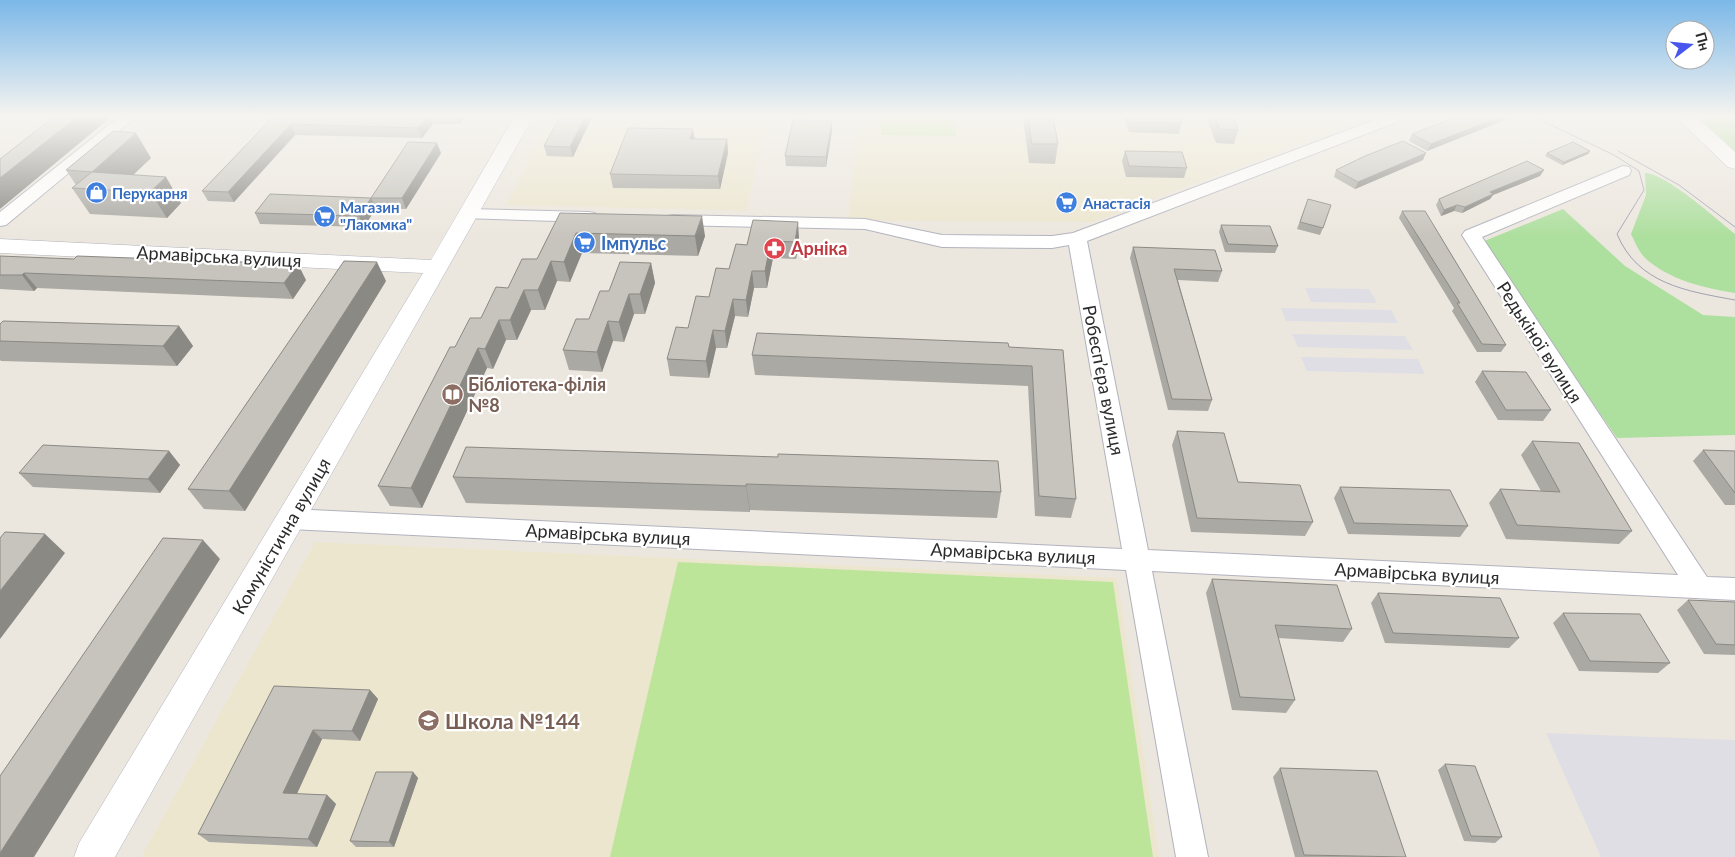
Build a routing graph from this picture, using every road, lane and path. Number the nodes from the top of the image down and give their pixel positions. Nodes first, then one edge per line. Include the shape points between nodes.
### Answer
1 (78, 157) edge
2 (500, 157) edge
3 (1289, 157) edge
4 (1623, 171) dead end
5 (468, 214) junction
6 (605, 218) edge
7 (653, 219) edge
8 (0, 221) edge
9 (1077, 238) junction
10 (0, 246) edge
11 (438, 267) junction
12 (290, 520) junction
13 (1138, 558) junction
14 (1700, 587) junction
15 (1735, 589) edge
16 (93, 857) edge
17 (1192, 857) edge

1 - 8 street
2 - 5 street, Комуністична вулиця
3 - 9 street
4 - 14 street, Редькіної вулиця via 1471,235
5 - 6 street
5 - 11 street, Комуністична вулиця
7 - 9 street via 865,224 942,241 1052,242
9 - 13 street, Робесп’єра вулиця
10 - 11 street, Армавірська вулиця
11 - 12 street, Комуністична вулиця
12 - 13 street, Армавірська вулиця
12 - 16 street, Комуністична вулиця
13 - 14 street, Армавірська вулиця
13 - 17 street, Робесп’єра вулиця
14 - 15 street, Армавірська вулиця

